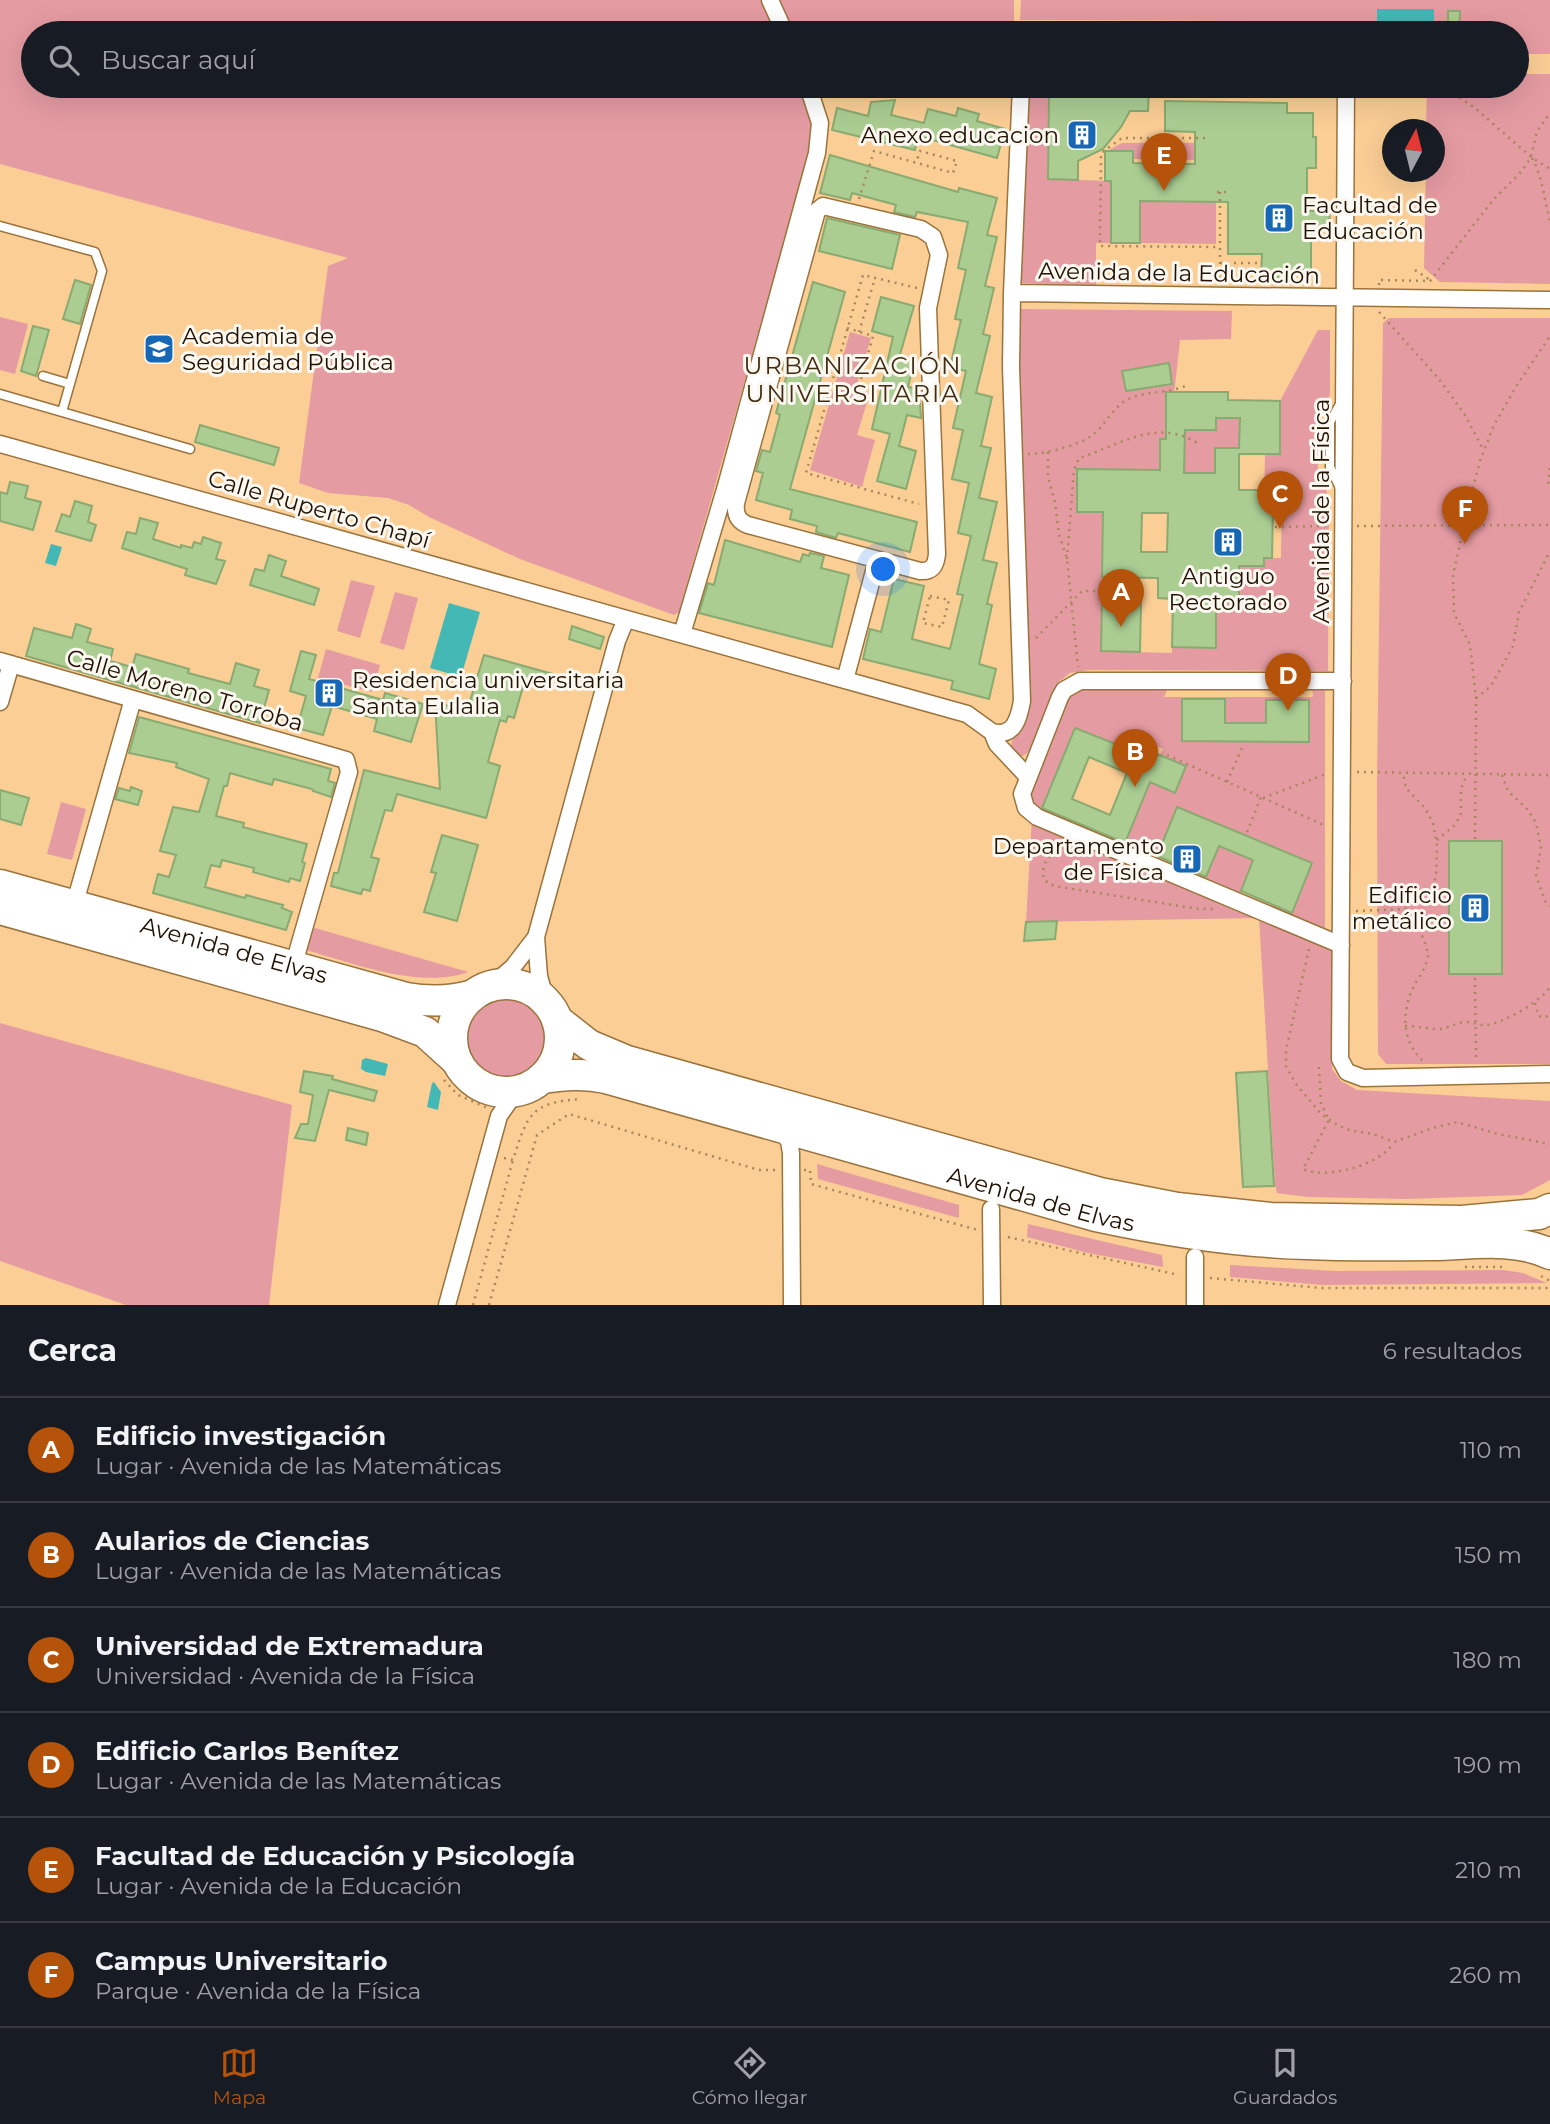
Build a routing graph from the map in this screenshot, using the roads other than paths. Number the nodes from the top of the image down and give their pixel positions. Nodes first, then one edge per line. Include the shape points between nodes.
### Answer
1 (770, 0) edge
2 (780, 21) edge
3 (812, 98) edge
4 (1020, 98) edge
5 (1346, 98) edge
6 (0, 226) edge
7 (1012, 293) junction
8 (1345, 299) junction
9 (1550, 300) edge
10 (43, 376) dead end
11 (70, 384) junction
12 (0, 394) edge
13 (62, 412) junction
14 (0, 444) edge
15 (190, 449) dead end
16 (877, 560) junction
17 (626, 619) junction
18 (682, 634) junction
19 (5, 662) edge
20 (845, 680) junction
21 (1342, 681) junction
22 (133, 699) junction
23 (0, 702) edge
24 (992, 732) junction
25 (1028, 777) junction
26 (0, 885) edge
27 (74, 906) junction
28 (0, 909) edge
29 (536, 937) junction
30 (1341, 945) junction
31 (293, 967) junction
32 (481, 991) junction
33 (552, 1011) junction
34 (456, 1060) junction
35 (1550, 1074) edge
36 (533, 1084) junction
37 (777, 1126) junction
38 (991, 1209) dead end
39 (1550, 1209) edge
40 (1550, 1254) edge
41 (1195, 1257) dead end
42 (447, 1305) edge
43 (792, 1305) edge
44 (992, 1305) edge
45 (1195, 1305) edge

1 - 2 street
3 - 18 street via 819,144
4 - 7 street
5 - 8 street, Avenida de la Física
6 - 11 lane via 95,252 99,258 102,271
7 - 8 street, Avenida de la Educación
7 - 24 street via 1022,701 1018,721 1010,731
8 - 9 street, Avenida de la Educación
8 - 21 street, Avenida de la Física
10 - 11 lane
11 - 13 lane
12 - 13 lane
13 - 15 lane
14 - 17 street, Calle Ruperto Chapí
16 - 16 street via 748,525 735,509 821,206 921,229 933,237 939,255 929,317 935,565 920,571
16 - 20 street
17 - 18 street
17 - 29 street
18 - 20 street
19 - 22 street, Calle Moreno Torroba
19 - 23 street
20 - 24 street via 957,709
21 - 25 street via 1080,681 1060,697
21 - 30 street, Avenida de la Física
22 - 27 street
22 - 31 street, Calle Moreno Torroba via 342,758 348,764
24 - 25 street via 997,744
25 - 30 street via 1023,801 1037,817
26 - 27 highway, Avenida de Elvas
27 - 31 highway, Avenida de Elvas
28 - 34 highway, Avenida de Elvas via 394,1020 425,1032
29 - 32 street via 513,967
29 - 33 street via 539,976
30 - 35 street, Avenida de la Física via 1340,1059 1347,1072 1363,1077
31 - 32 highway, Avenida de Elvas via 427,1002 452,1001
32 - 33 highway via 520,985 540,996
32 - 34 highway via 460,1007 452,1026
33 - 36 highway via 560,1036 557,1056
33 - 39 highway, Avenida de Elvas via 589,1045 627,1061 1145,1202 1221,1214 1311,1219 1462,1221
34 - 36 highway via 469,1078 487,1089 505,1092
36 - 37 highway, Avenida de Elvas via 567,1074 591,1075
36 - 42 street via 510,1100 499,1116
37 - 40 highway, Avenida de Elvas via 1096,1216 1151,1227 1219,1238 1308,1244 1520,1244
37 - 43 street via 789,1141 791,1153
38 - 44 street
41 - 45 street

